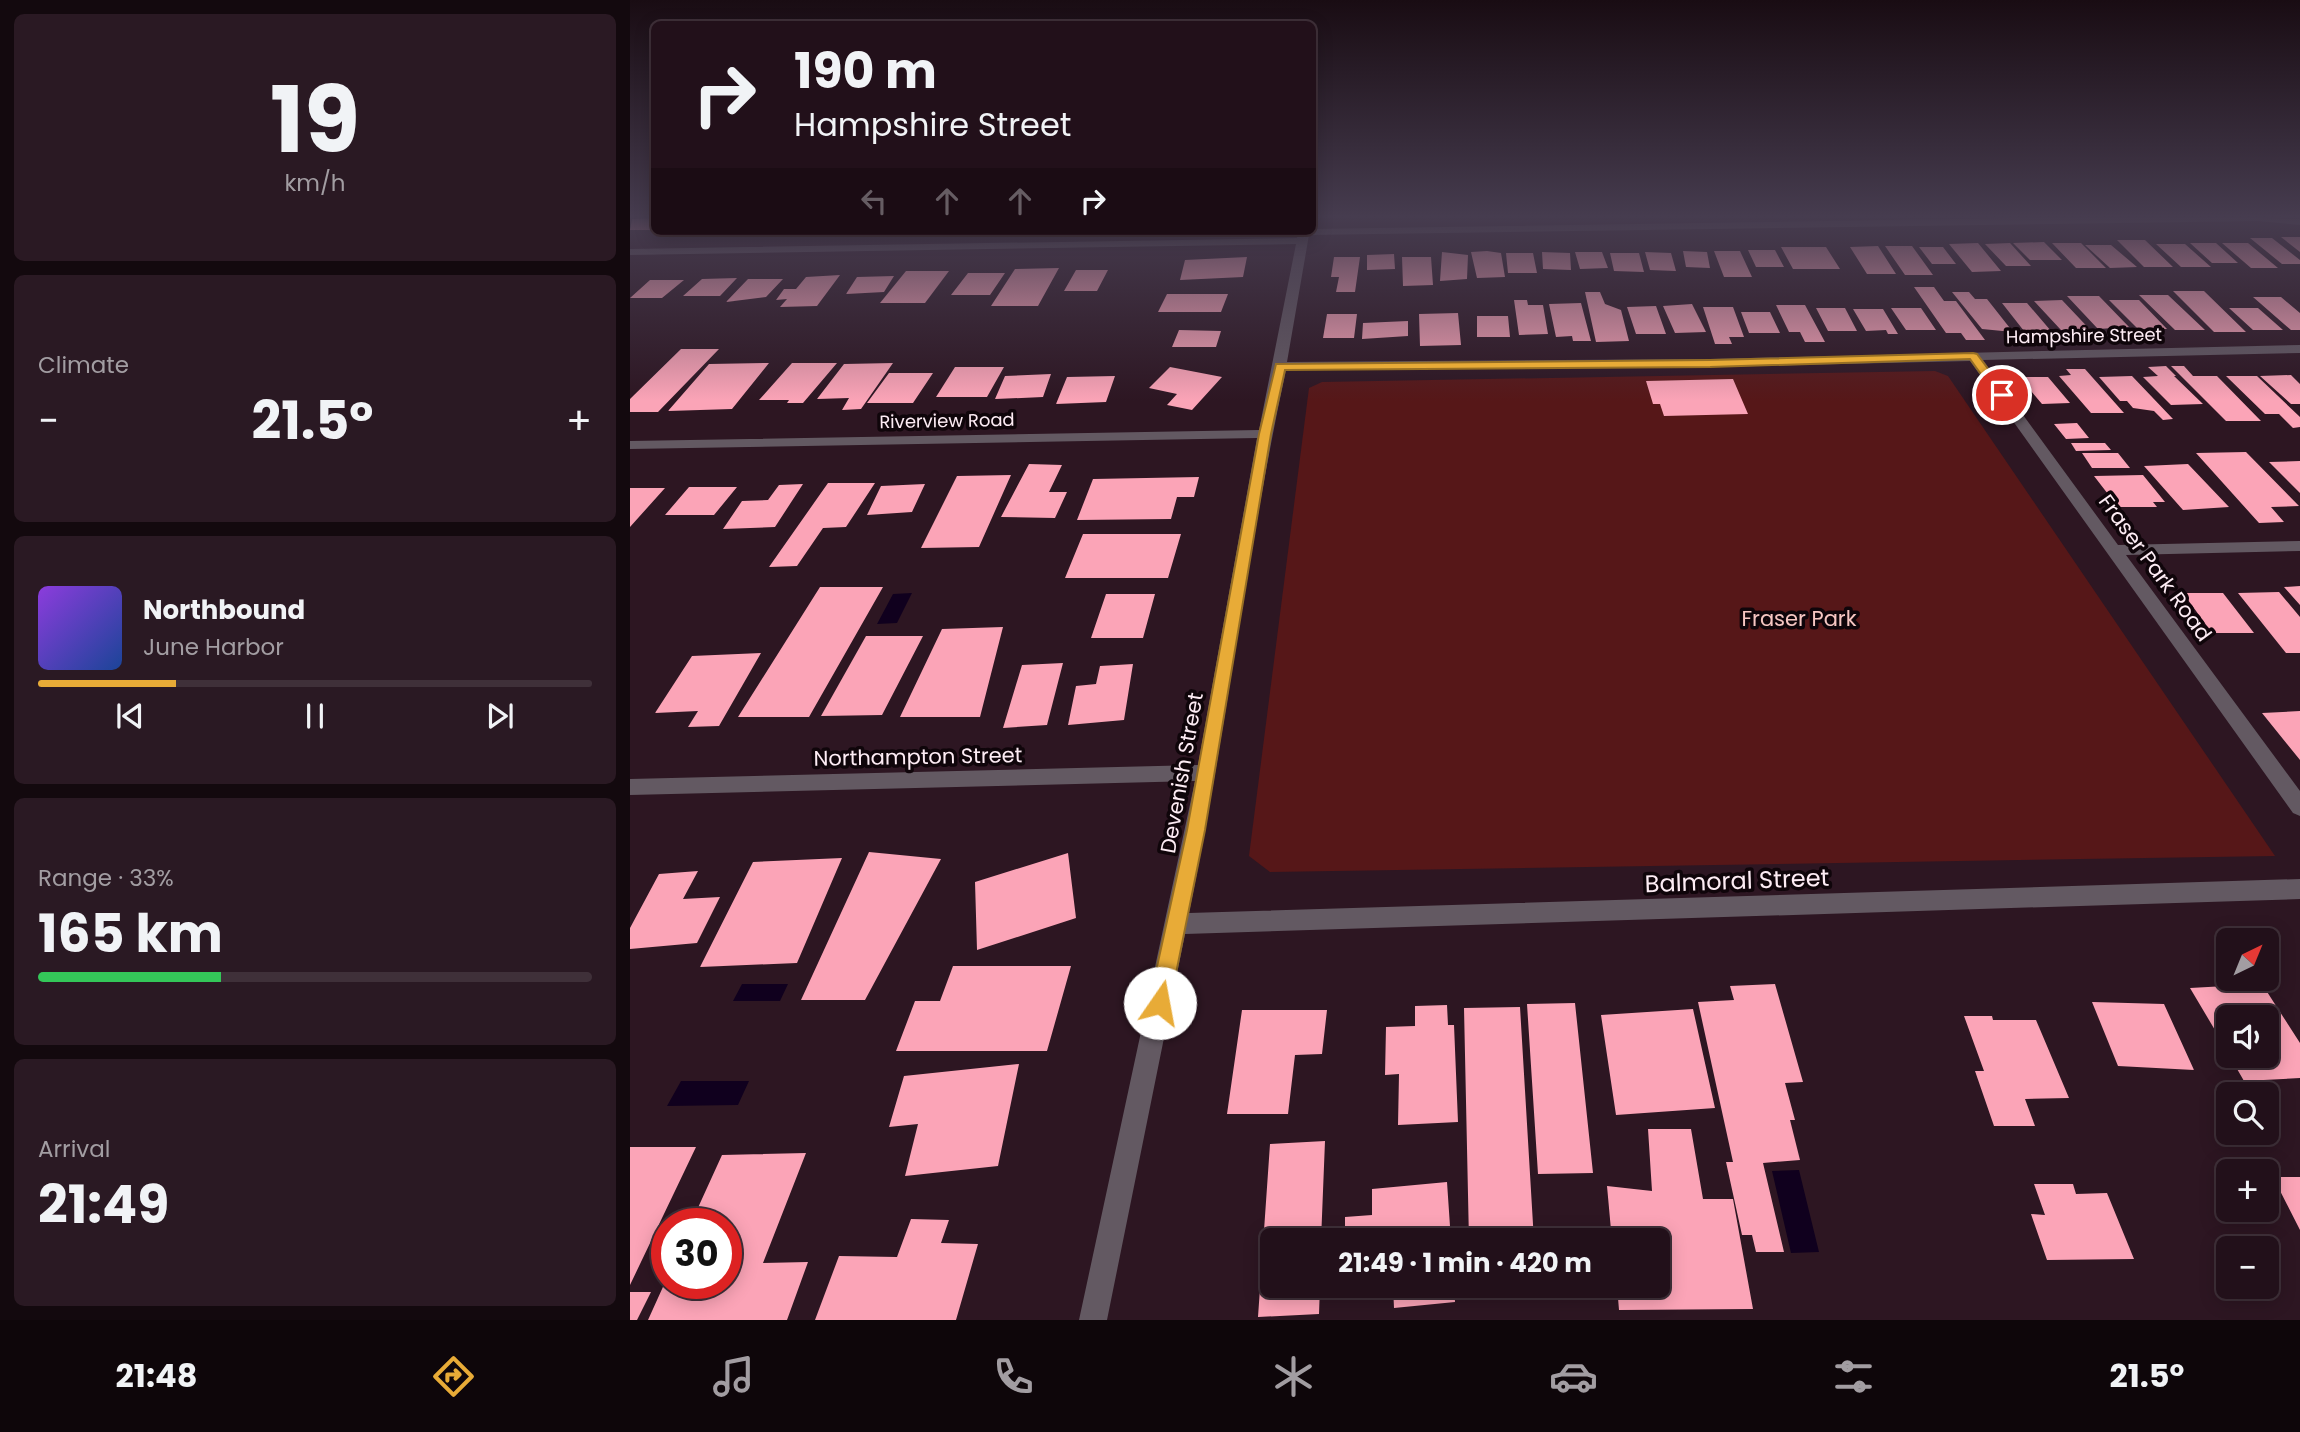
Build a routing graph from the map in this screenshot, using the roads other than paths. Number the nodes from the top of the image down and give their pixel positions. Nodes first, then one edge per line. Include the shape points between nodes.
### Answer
1 (1296, 278) edge
2 (2300, 349) edge
3 (1973, 356) junction
4 (1280, 366) junction
5 (1265, 434) junction
6 (630, 445) edge
7 (2300, 546) edge
8 (2114, 550) junction
9 (1207, 773) junction
10 (630, 787) edge
11 (2300, 807) edge
12 (2300, 889) edge
13 (1176, 924) junction
14 (1093, 1320) edge

1 - 4 street, Devenish Street
2 - 3 street, Hampshire Street
3 - 4 street, Hampshire Street
3 - 8 street, Fraser Park Road
4 - 5 street, Devenish Street
5 - 6 street, Riverview Road
5 - 9 street, Devenish Street
7 - 8 street
8 - 11 street, Fraser Park Road
9 - 10 street, Northampton Street
9 - 13 street, Devenish Street
12 - 13 street, Balmoral Street
13 - 14 street, Devenish Street

